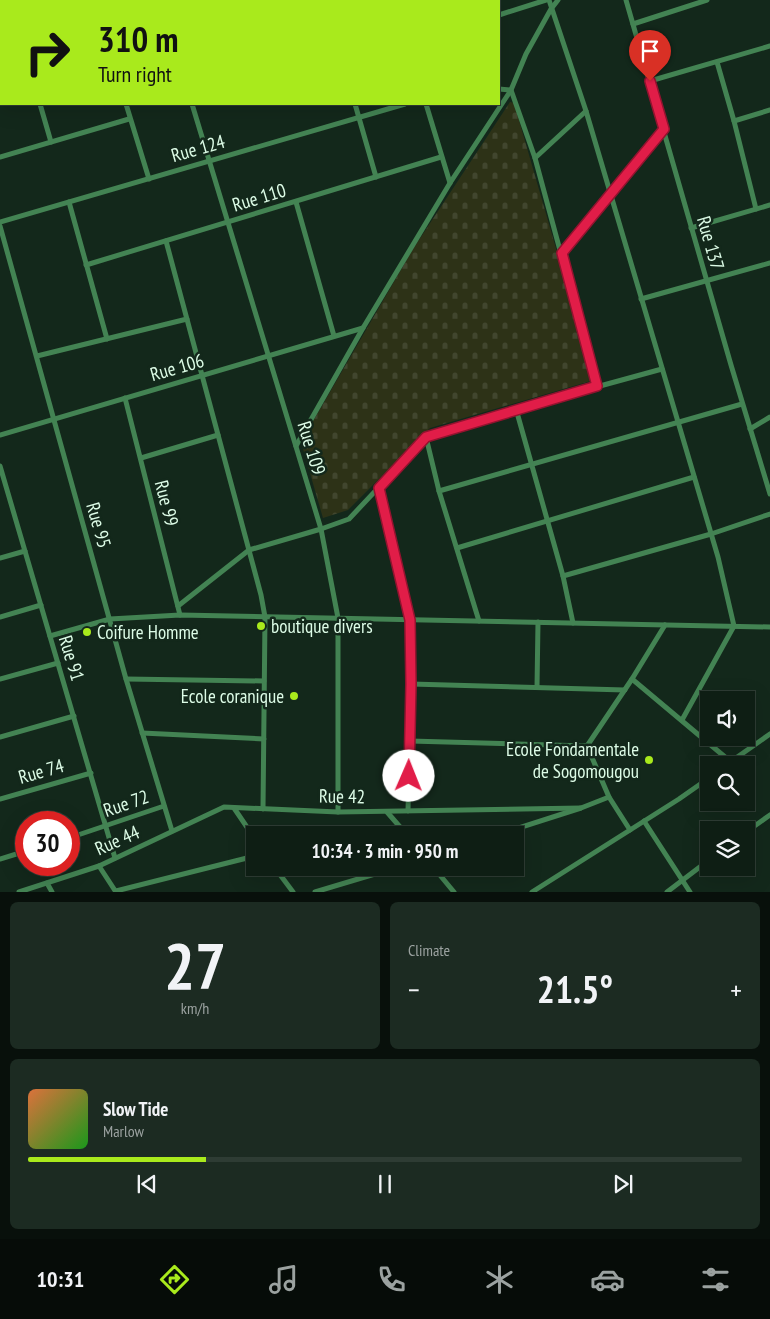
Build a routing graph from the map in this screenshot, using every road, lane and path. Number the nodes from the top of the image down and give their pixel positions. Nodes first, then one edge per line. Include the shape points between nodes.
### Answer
1 (548, 0) edge
2 (558, 0) edge
3 (626, 0) edge
4 (707, 0) edge
5 (699, 1) edge
6 (551, 9) junction
7 (500, 14) edge
8 (633, 24) junction
9 (770, 46) edge
10 (716, 62) junction
11 (650, 81) junction
12 (500, 89) edge
13 (512, 90) junction
14 (40, 105) edge
15 (126, 105) edge
16 (192, 105) edge
17 (355, 105) edge
18 (401, 105) edge
19 (426, 105) edge
20 (770, 110) edge
21 (586, 111) junction
22 (359, 117) junction
23 (129, 119) junction
24 (734, 121) junction
25 (664, 129) junction
26 (51, 142) junction
27 (0, 157) edge
28 (441, 158) junction
29 (535, 158) junction
30 (210, 161) junction
31 (376, 177) junction
32 (149, 179) junction
33 (450, 183) junction
34 (611, 194) junction
35 (69, 202) junction
36 (296, 202) junction
37 (770, 205) edge
38 (756, 209) junction
39 (0, 222) edge
40 (228, 222) junction
41 (0, 226) edge
42 (692, 228) junction
43 (166, 241) junction
44 (562, 253) junction
45 (770, 263) edge
46 (86, 265) junction
47 (706, 281) junction
48 (641, 299) junction
49 (187, 319) junction
50 (363, 328) junction
51 (334, 336) junction
52 (107, 339) junction
53 (37, 356) junction
54 (268, 356) junction
55 (662, 369) junction
56 (202, 375) junction
57 (597, 386) junction
58 (125, 398) junction
59 (742, 404) junction
60 (516, 410) junction
61 (770, 417) edge
62 (54, 419) junction
63 (678, 422) junction
64 (750, 429) junction
65 (0, 434) edge
66 (218, 435) junction
67 (426, 437) junction
68 (296, 446) junction
69 (141, 458) junction
70 (532, 464) junction
71 (0, 466) edge
72 (694, 477) junction
73 (379, 488) junction
74 (439, 491) junction
75 (8, 492) junction
76 (0, 494) edge
77 (770, 494) edge
78 (770, 514) edge
79 (548, 521) junction
80 (321, 530) junction
81 (711, 534) junction
82 (457, 548) junction
83 (249, 550) junction
84 (25, 551) junction
85 (0, 558) edge
86 (563, 576) junction
87 (41, 606) junction
88 (178, 606) junction
89 (180, 615) junction
90 (0, 617) edge
91 (265, 617) junction
92 (338, 618) junction
93 (110, 619) junction
94 (410, 620) junction
95 (479, 621) junction
96 (538, 622) junction
97 (573, 623) junction
98 (664, 625) junction
99 (734, 626) junction
100 (770, 627) edge
101 (50, 636) junction
102 (58, 663) junction
103 (0, 679) edge
104 (126, 679) junction
105 (632, 679) junction
106 (264, 681) junction
107 (411, 684) junction
108 (537, 687) junction
109 (625, 690) junction
110 (74, 716) junction
111 (682, 720) junction
112 (142, 733) junction
113 (770, 734) edge
114 (0, 737) edge
115 (264, 739) junction
116 (410, 741) junction
117 (587, 746) junction
118 (721, 756) edge
119 (738, 756) edge
120 (91, 773) junction
121 (700, 784) edge
122 (609, 797) junction
123 (0, 799) edge
124 (164, 806) junction
125 (224, 807) joint
126 (234, 808) junction
127 (581, 808) junction
128 (263, 809) junction
129 (408, 811) junction
130 (338, 812) junction
131 (387, 812) junction
132 (770, 815) edge
133 (644, 821) junction
134 (106, 826) junction
135 (247, 826) edge
136 (399, 826) edge
137 (524, 826) edge
138 (755, 826) edge
139 (630, 830) junction
140 (172, 831) junction
141 (80, 834) edge
142 (15, 854) edge
143 (115, 858) junction
144 (246, 858) edge
145 (0, 859) edge
146 (99, 866) junction
147 (700, 866) edge
148 (282, 876) edge
149 (368, 876) edge
150 (441, 876) edge
151 (682, 879) junction
152 (47, 882) junction
153 (116, 891) edge
154 (19, 892) edge
155 (52, 892) edge
156 (293, 892) edge
157 (315, 892) edge
158 (454, 892) edge
159 (532, 892) edge
160 (667, 892) edge
161 (690, 892) edge

1 - 6 street
1 - 7 street
2 - 6 street
3 - 8 street, Rue 137
4 - 5 street
5 - 8 street
6 - 13 street via 526,54
6 - 21 street
8 - 11 street, Rue 137
9 - 10 street
10 - 11 street
10 - 24 street
11 - 25 street, Rue 137
12 - 13 street
13 - 29 street
13 - 33 street
14 - 26 street
15 - 23 street
16 - 30 street, Rue 109
17 - 22 street
18 - 22 street, Rue 124
19 - 28 street
20 - 24 street
21 - 29 street
21 - 34 street
22 - 30 street, Rue 124
22 - 31 street
23 - 26 street
23 - 32 street
24 - 38 street
25 - 34 street
25 - 42 street, Rue 137
26 - 27 street
28 - 31 street, Rue 110
28 - 33 street
29 - 44 street
30 - 32 street, Rue 124
30 - 40 street, Rue 109
31 - 36 street, Rue 110
32 - 35 street, Rue 124
33 - 50 street
34 - 44 street
34 - 48 street
35 - 39 street, Rue 124
35 - 46 street
36 - 40 street, Rue 110
36 - 51 street
37 - 38 street
38 - 42 street
40 - 43 street, Rue 110
40 - 54 street, Rue 109
41 - 53 street, Rue 95
42 - 47 street, Rue 137
43 - 46 street, Rue 110
43 - 49 street
44 - 57 street
45 - 47 street
46 - 52 street
47 - 48 street
47 - 59 street, Rue 137
48 - 55 street
49 - 52 street
49 - 56 street
50 - 51 street, Rue 106
50 - 68 street
51 - 54 street, Rue 106
52 - 53 street
53 - 62 street, Rue 95
54 - 56 street, Rue 106
54 - 68 street, Rue 109
55 - 57 street
55 - 63 street
56 - 58 street, Rue 106
56 - 66 street
57 - 60 street
58 - 62 street, Rue 106
58 - 69 street, Rue 99
59 - 63 street
59 - 64 street, Rue 137
60 - 67 street
60 - 70 street
61 - 64 street
62 - 65 street, Rue 106
62 - 93 street, Rue 95
63 - 70 street
63 - 72 street
64 - 77 street, Rue 137
66 - 69 street
66 - 83 street
67 - 73 street
67 - 74 street
68 - 80 street, Rue 109
69 - 88 street, Rue 99
70 - 74 street
70 - 79 street
71 - 75 street, Rue 91
72 - 79 street
72 - 81 street
73 - 80 street via 349,519
73 - 94 street
74 - 82 street
75 - 76 street
75 - 84 street, Rue 91
78 - 81 street
79 - 82 street
79 - 86 street
80 - 83 street
80 - 92 street, Rue 109
81 - 86 street
81 - 99 street
82 - 95 street
83 - 88 street
83 - 91 street
84 - 85 street
84 - 87 street, Rue 91
86 - 97 street
87 - 90 street
87 - 101 street, Rue 91
88 - 89 street, Rue 99
89 - 91 street
89 - 93 street
91 - 92 street
91 - 106 street
92 - 94 street
92 - 130 street, Rue 109
93 - 101 street
93 - 104 street, Rue 95
94 - 95 street
94 - 107 street
95 - 96 street
96 - 97 street
96 - 108 street
97 - 98 street
98 - 99 street
98 - 105 street
99 - 100 street
99 - 111 street
101 - 102 street, Rue 91
102 - 103 street
102 - 110 street, Rue 91
104 - 106 street
104 - 112 street, Rue 95
105 - 109 street
105 - 111 street
106 - 115 street
107 - 108 street
107 - 116 street
108 - 109 street
109 - 117 street
110 - 114 street
110 - 120 street, Rue 91
111 - 118 street
112 - 115 street
112 - 124 street, Rue 95
113 - 119 street
115 - 128 street
116 - 117 street
116 - 129 street
117 - 122 street
120 - 123 street, Rue 74
120 - 134 street, Rue 91
121 - 133 street
122 - 127 street, Rue 42
122 - 139 street
124 - 134 street, Rue 72
124 - 140 street, Rue 95
125 - 126 street, Rue 42
125 - 140 street, Rue 44
126 - 128 street, Rue 42
126 - 135 street
127 - 129 street, Rue 42
127 - 137 street, Rue 42
128 - 130 street, Rue 42
129 - 131 street, Rue 42
130 - 131 street, Rue 42
131 - 136 street
132 - 138 street
133 - 139 street
133 - 151 street
134 - 141 street, Rue 72
134 - 143 street, Rue 91
139 - 159 street
140 - 143 street, Rue 44
142 - 145 street
143 - 146 street, Rue 44
144 - 153 street
146 - 152 street, Rue 44
146 - 153 street
147 - 151 street
148 - 156 street
149 - 157 street
150 - 158 street
151 - 160 street
151 - 161 street
152 - 154 street, Rue 44
152 - 155 street

